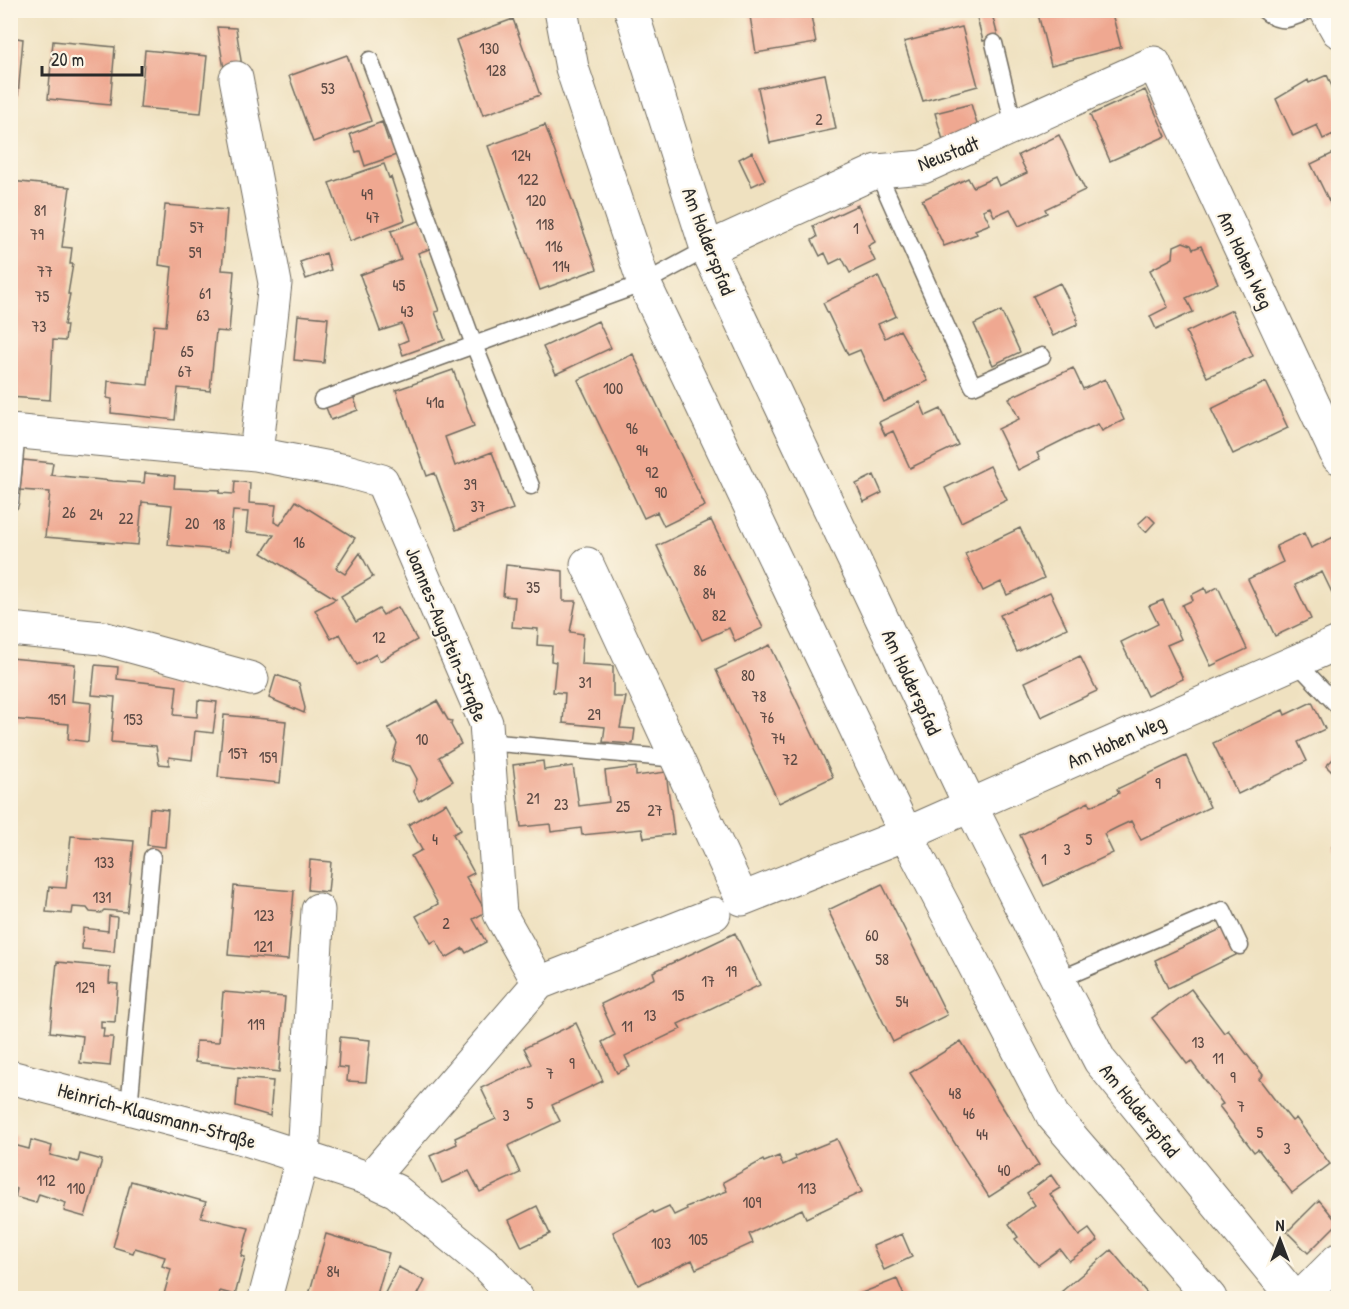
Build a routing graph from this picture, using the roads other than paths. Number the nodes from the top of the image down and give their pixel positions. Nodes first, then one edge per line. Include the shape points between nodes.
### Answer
1 (561, 10) edge
2 (631, 10) edge
3 (1264, 10) edge
4 (1310, 10) edge
5 (1326, 10) edge
6 (1338, 31) edge
7 (994, 43) dead end
8 (370, 60) dead end
9 (1154, 63) joint
10 (236, 78) dead end
11 (1014, 126) junction
12 (877, 171) junction
13 (707, 249) junction
14 (644, 283) junction
15 (474, 345) junction
16 (1042, 356) dead end
17 (322, 400) dead end
18 (14, 432) edge
19 (256, 454) junction
20 (1338, 458) edge
21 (531, 486) dead end
22 (10, 503) edge
23 (587, 564) dead end
24 (10, 629) edge
25 (1338, 643) edge
26 (1296, 663) junction
27 (252, 679) dead end
28 (1338, 706) edge
29 (487, 742) junction
30 (678, 759) junction
31 (970, 805) junction
32 (906, 834) junction
33 (152, 857) dead end
34 (318, 910) dead end
35 (714, 914) dead end
36 (1240, 946) dead end
37 (1058, 980) junction
38 (539, 983) junction
39 (10, 1077) edge
40 (129, 1108) junction
41 (303, 1155) junction
42 (370, 1179) junction
43 (1338, 1260) edge
44 (264, 1299) edge
45 (517, 1299) edge
46 (1210, 1299) edge
47 (1294, 1299) edge
48 (1300, 1299) edge

1 - 14 street via 572,68
2 - 13 street, Am Holderspfad
3 - 4 lane via 1272,18 1289,21
5 - 6 street
7 - 11 lane
8 - 15 lane
9 - 11 street, Neustadt
9 - 20 street, Am Hohen Weg
10 - 19 street via 275,283
11 - 12 street, Neustadt via 923,167
12 - 13 street, Neustadt
12 - 16 lane via 973,386
13 - 14 lane
13 - 31 street, Am Holderspfad
14 - 15 lane
14 - 32 street
15 - 17 lane
15 - 21 lane
18 - 19 street, Joannes-Augstein-Straße
18 - 22 lane
19 - 29 street, Joannes-Augstein-Straße via 382,481 486,723
23 - 30 street
24 - 27 street via 102,638
25 - 26 street, Am Hohen Weg
26 - 28 lane
26 - 31 street, Am Hohen Weg
29 - 30 lane
29 - 38 street, Joannes-Augstein-Straße via 500,914
30 - 32 street via 742,899
31 - 32 street, Am Hohen Weg
31 - 37 street, Am Holderspfad
32 - 46 street via 1053,1116
33 - 40 lane
34 - 41 street
35 - 38 street
36 - 37 lane via 1223,910
37 - 47 street, Am Holderspfad via 1100,1061
38 - 42 street
39 - 40 street, Heinrich-Klausmann-Straße
40 - 41 street, Heinrich-Klausmann-Straße
41 - 42 street, Heinrich-Klausmann-Straße
41 - 44 street
42 - 45 street, Heinrich-Klausmann-Straße via 396,1191 486,1265
43 - 48 street

